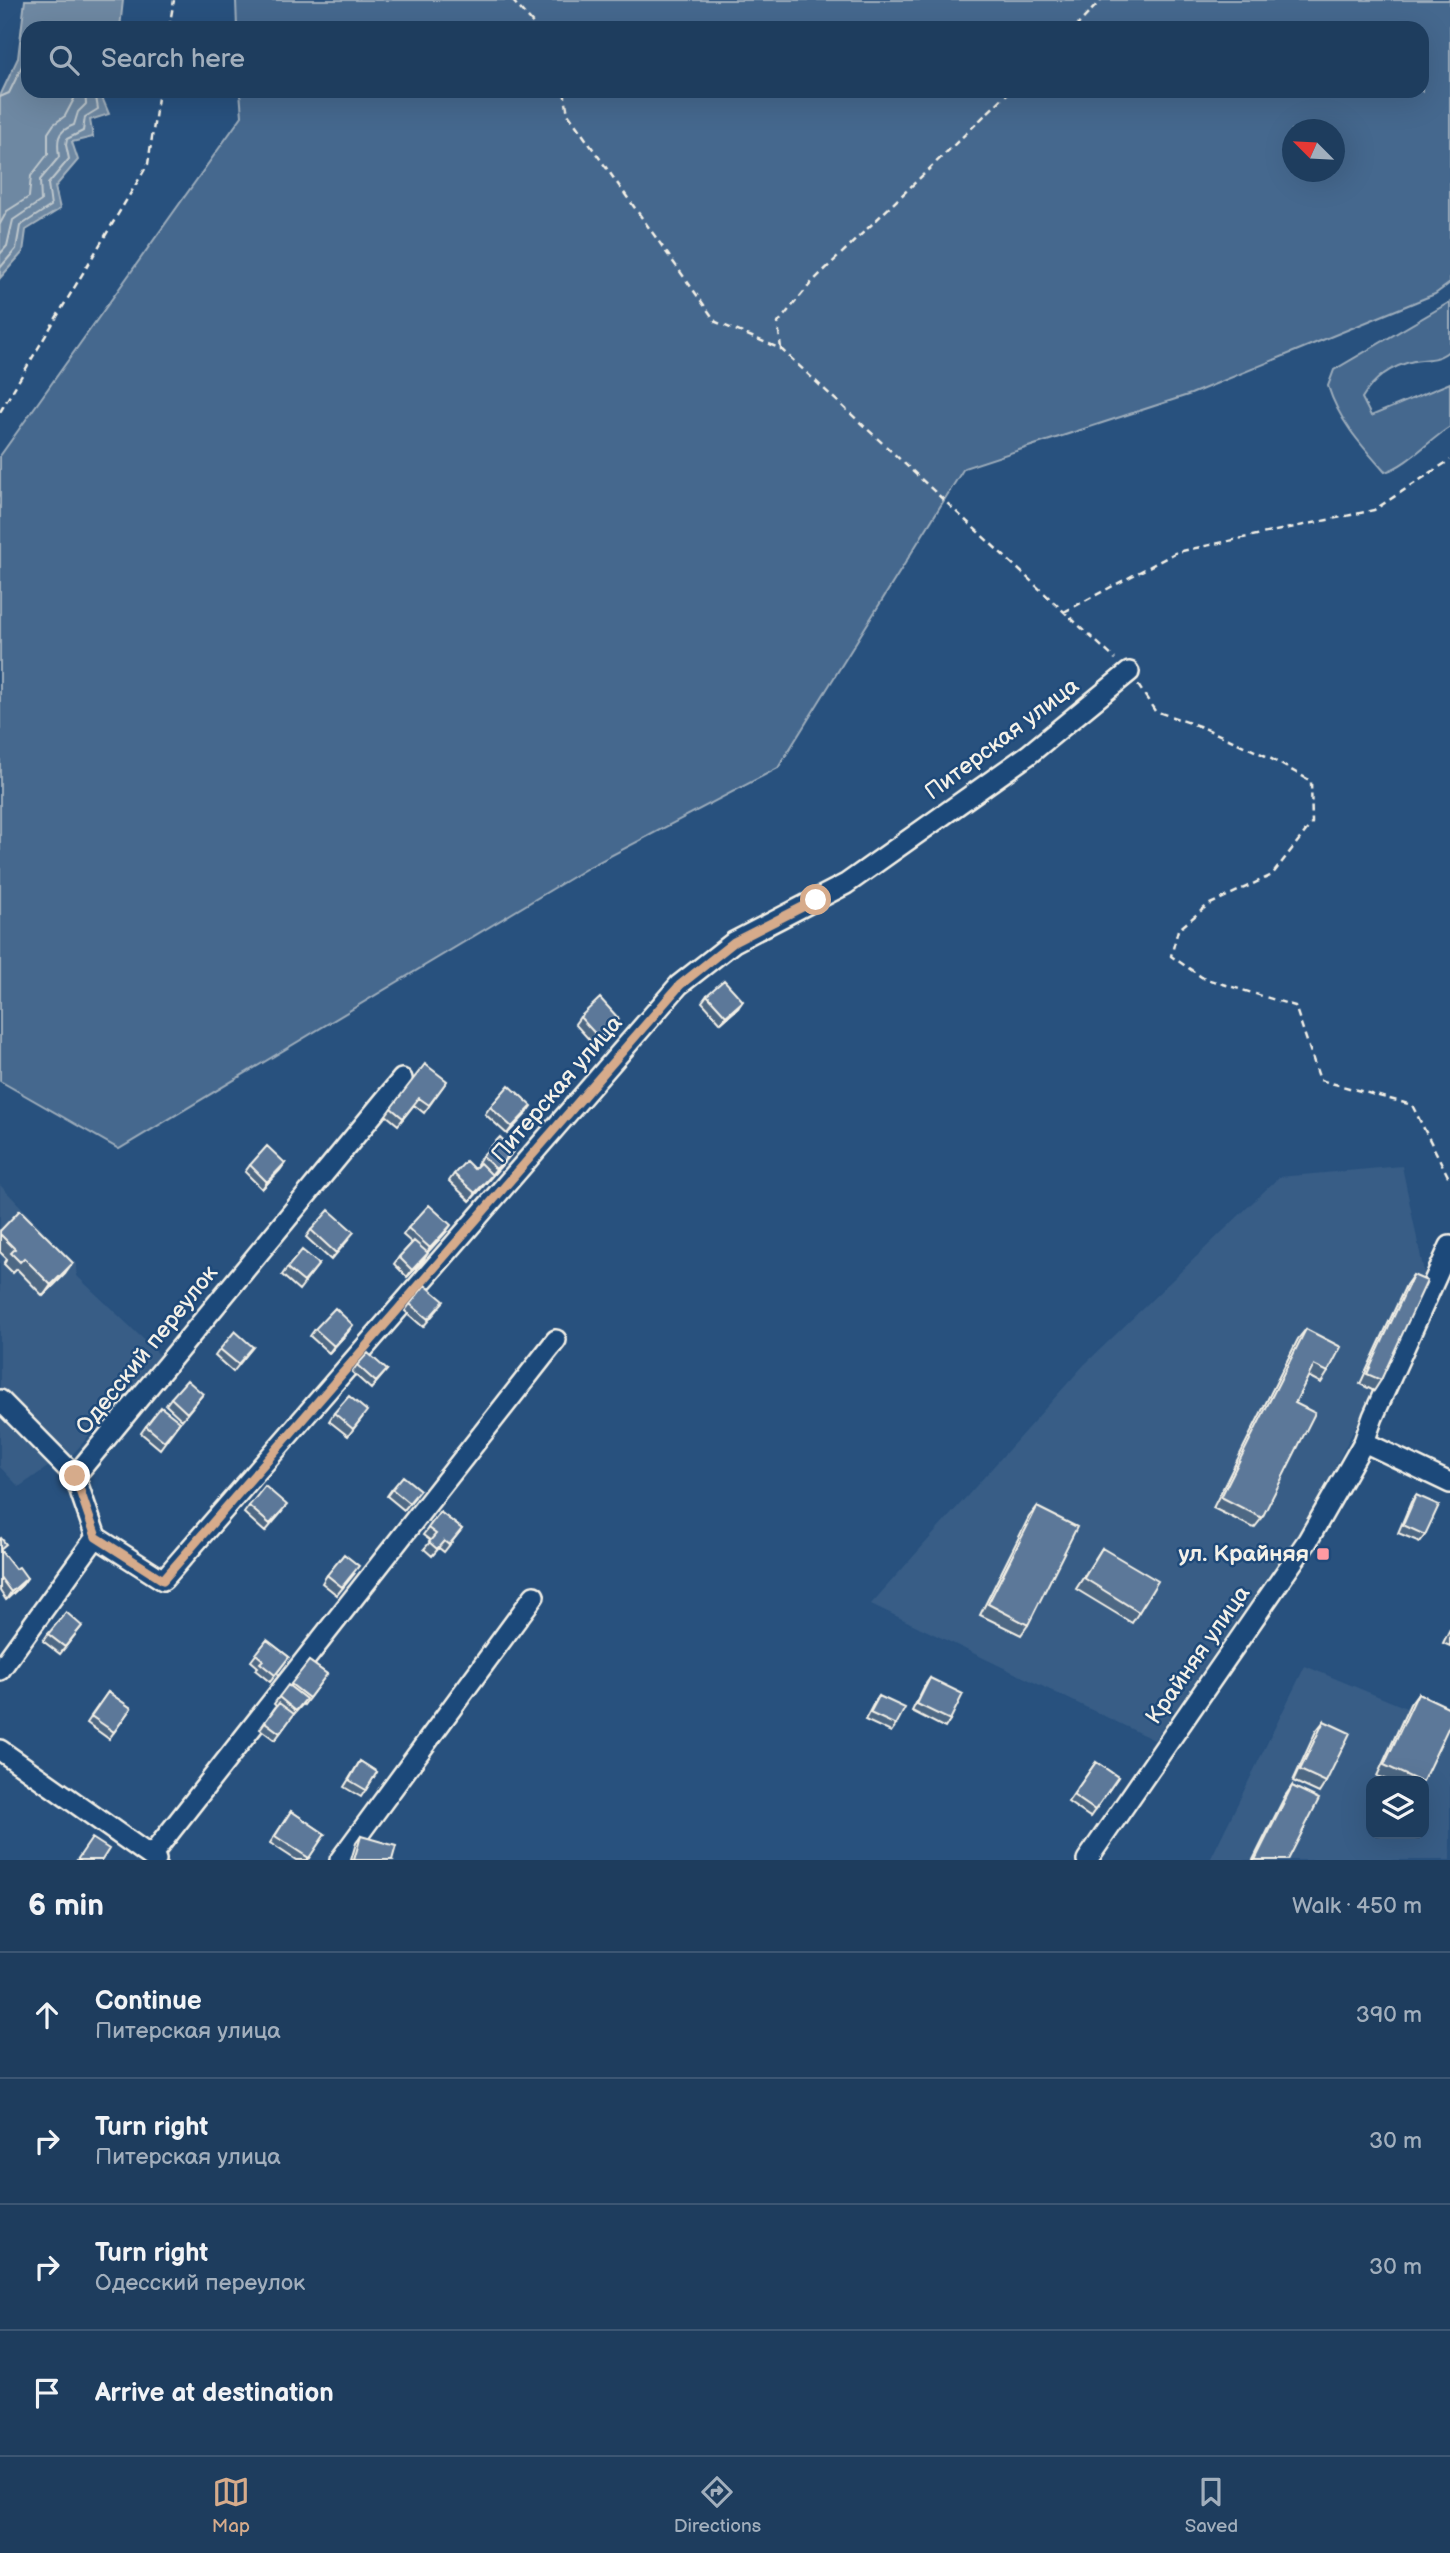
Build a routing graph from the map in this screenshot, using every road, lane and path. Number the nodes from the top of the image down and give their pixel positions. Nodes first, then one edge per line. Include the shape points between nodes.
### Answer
1 (174, 0) edge
2 (512, 0) edge
3 (1101, 0) edge
4 (170, 21) edge
5 (531, 21) edge
6 (1082, 21) edge
7 (158, 98) edge
8 (565, 98) edge
9 (1003, 98) edge
10 (781, 349) junction
11 (0, 412) edge
12 (1450, 460) edge
13 (1063, 612) junction
14 (1129, 672) junction
15 (402, 1079) dead end
16 (1450, 1180) edge
17 (1450, 1246) edge
18 (556, 1340) dead end
19 (0, 1400) edge
20 (1364, 1442) junction
21 (75, 1476) junction
22 (1450, 1483) edge
23 (96, 1537) junction
24 (534, 1596) dead end
25 (0, 1670) edge
26 (0, 1750) edge
27 (154, 1858) edge
28 (340, 1860) edge
29 (1087, 1860) edge

1 - 4 path
2 - 5 path
3 - 6 path
7 - 11 path via 148,164
8 - 10 path via 568,114 716,322
9 - 10 path via 812,282 778,323
10 - 13 path
12 - 13 path via 1374,510 1177,552
13 - 14 path
14 - 16 path via 1155,711 1266,756 1311,781 1312,823 1272,875 1208,905 1178,930 1171,956 1203,978 1295,1006 1321,1080 1412,1105
14 - 23 street, Питерская улица via 1028,755 846,884 734,942 680,985 163,1580
15 - 21 street, Одесский переулок
17 - 20 street, Крайняя улица
18 - 27 street
19 - 21 street
20 - 22 street
20 - 29 street, Крайняя улица via 1308,1540
21 - 23 street
23 - 25 street
24 - 28 street
26 - 27 street

